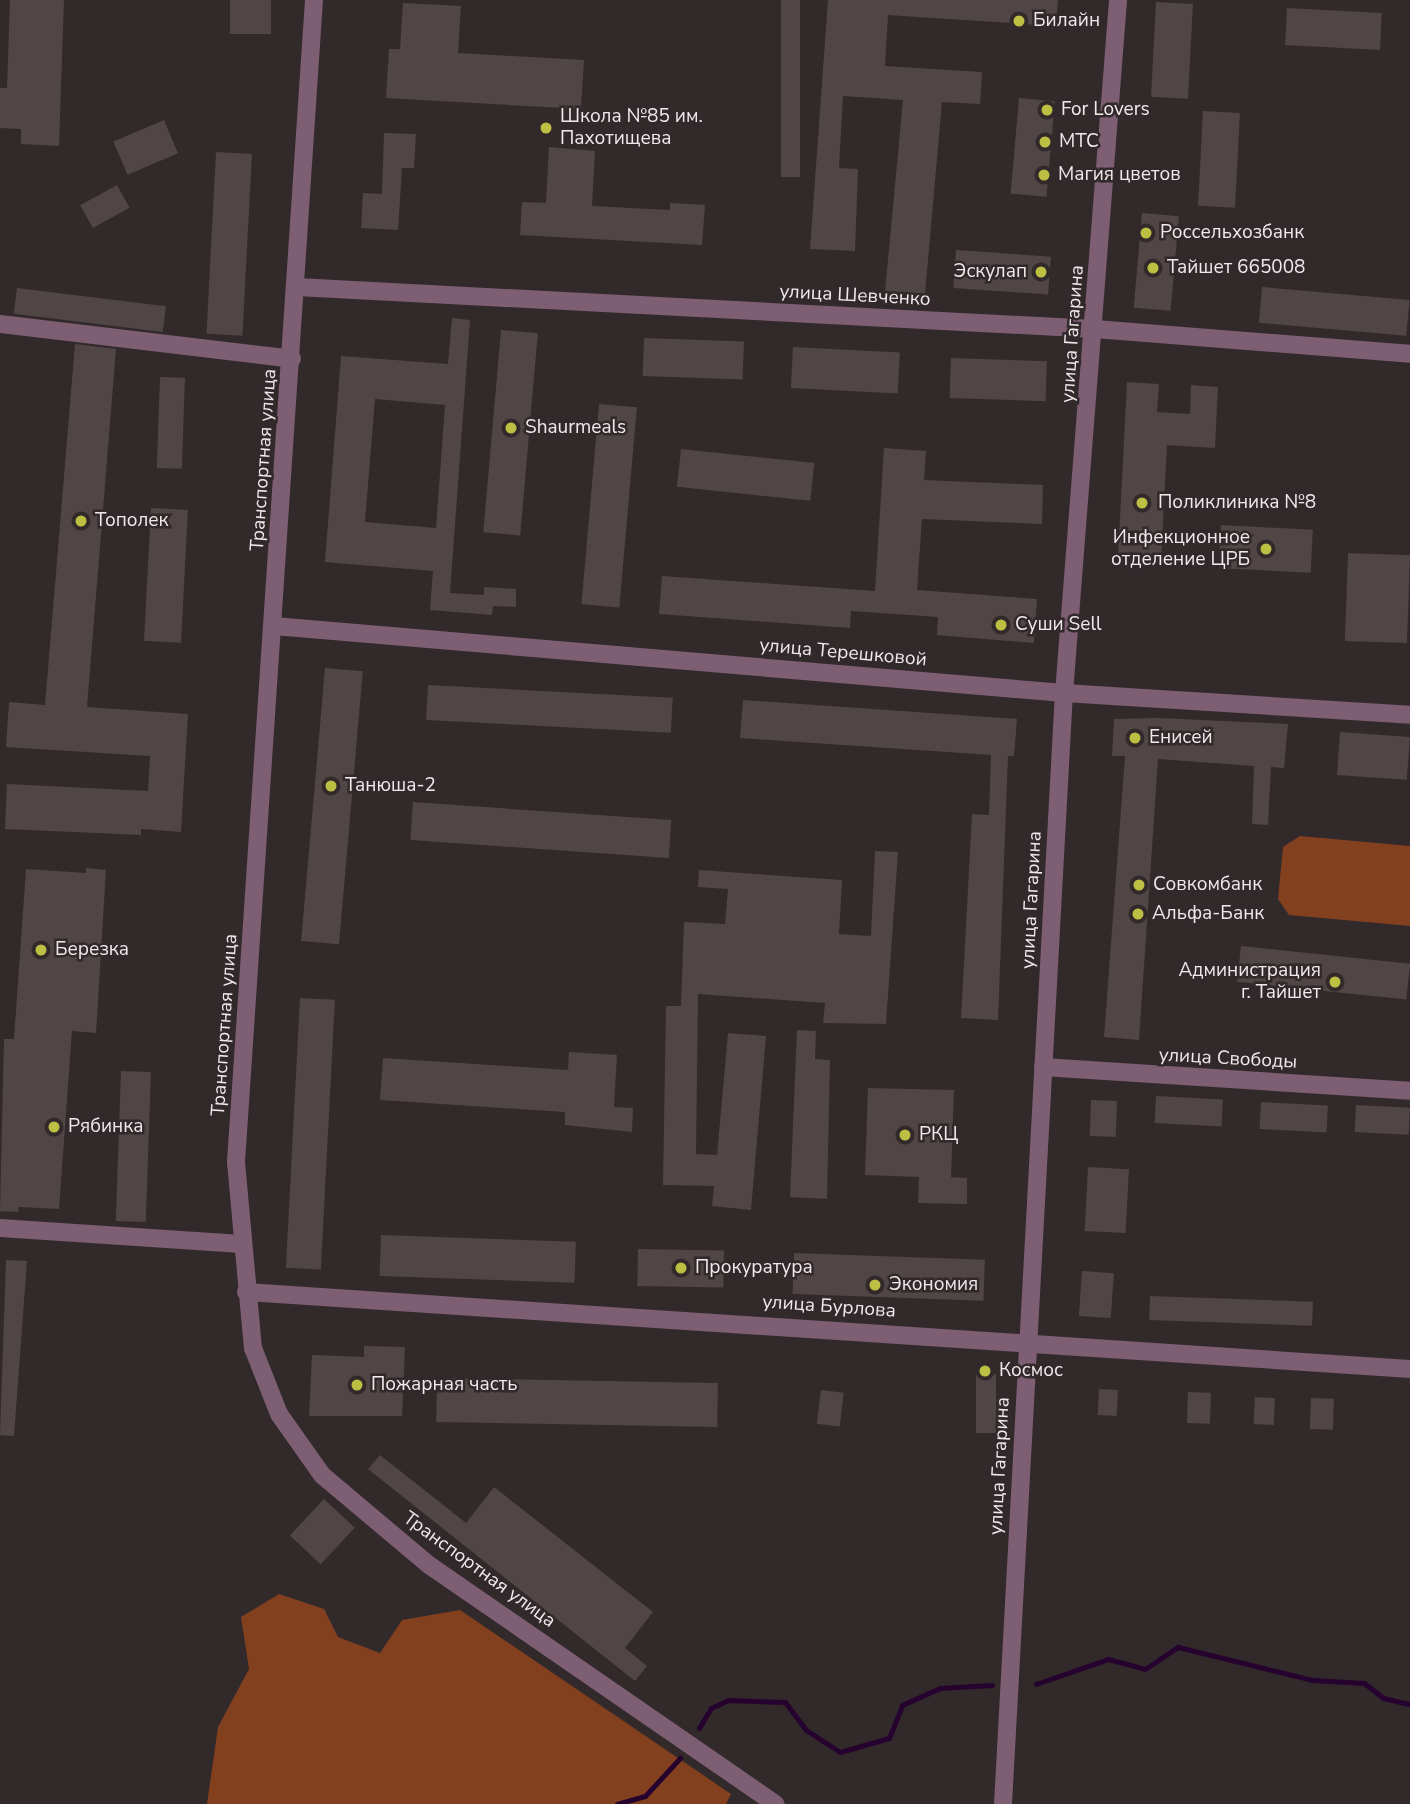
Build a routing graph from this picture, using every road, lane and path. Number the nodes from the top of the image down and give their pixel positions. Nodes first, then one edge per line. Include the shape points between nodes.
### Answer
1 (314, 0) edge
2 (1118, 0) edge
3 (297, 287) junction
4 (0, 324) edge
5 (1095, 329) junction
6 (1410, 354) edge
7 (292, 359) junction
8 (274, 626) junction
9 (1064, 693) junction
10 (1410, 715) edge
11 (1043, 1067) junction
12 (1410, 1091) edge
13 (0, 1228) edge
14 (242, 1244) junction
15 (246, 1292) junction
16 (1028, 1341) junction
17 (1410, 1369) edge
18 (776, 1804) edge
19 (1003, 1804) edge

1 - 3 street, Транспортная улица
2 - 5 street, улица Гагарина
3 - 5 street, улица Шевченко
3 - 7 street, Транспортная улица
4 - 7 street
5 - 6 street, улица Шевченко
5 - 9 street, улица Гагарина
7 - 8 street, Транспортная улица
8 - 9 street, улица Терешковой
8 - 14 street, Транспортная улица via 236,1163
9 - 10 street, улица Терешковой
9 - 11 street, улица Гагарина
11 - 12 street, улица Свободы
11 - 16 street, улица Гагарина
13 - 14 street
14 - 15 street, Транспортная улица
15 - 16 street, улица Бурлова
15 - 18 street, Транспортная улица via 253,1349 279,1414 322,1475 429,1564
16 - 17 street, улица Бурлова
16 - 19 street, улица Гагарина

